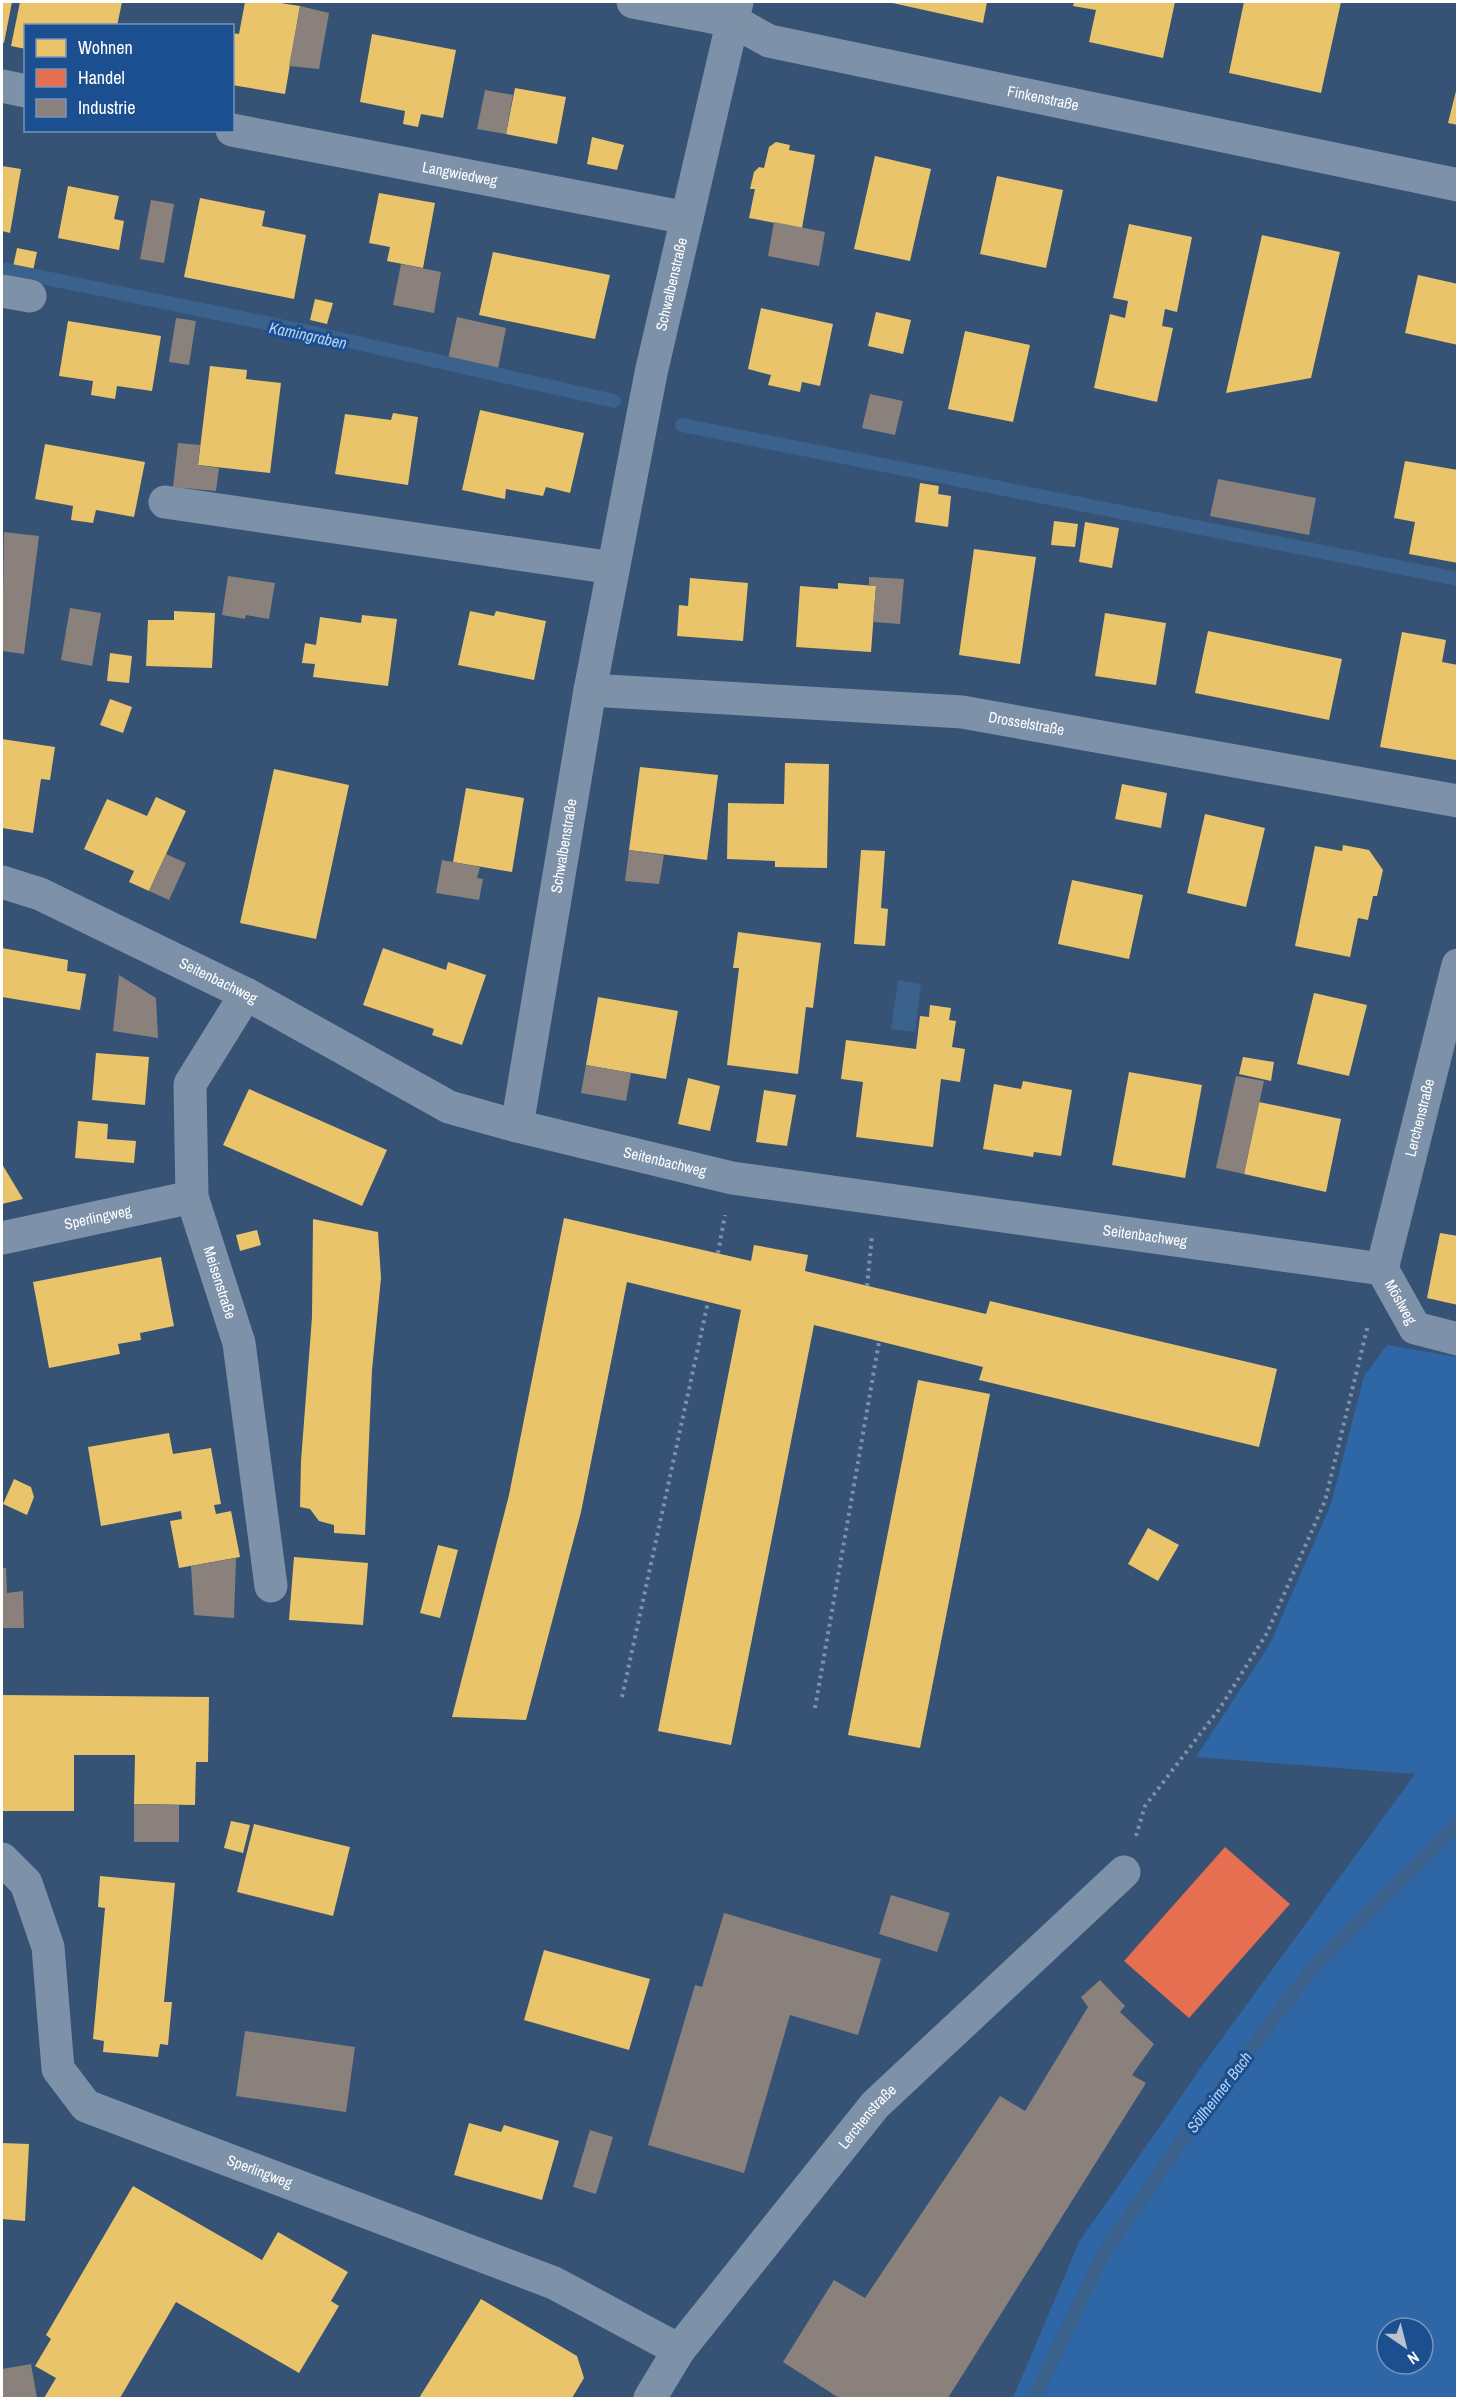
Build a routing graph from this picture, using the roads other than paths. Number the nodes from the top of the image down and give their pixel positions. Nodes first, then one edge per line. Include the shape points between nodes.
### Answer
1 (633, 2) edge
2 (735, 11) edge
3 (2, 86) edge
4 (24, 91) edge
5 (234, 130) edge
6 (1458, 185) edge
7 (687, 218) junction
8 (165, 502) dead end
9 (613, 568) junction
10 (590, 690) junction
11 (1458, 801) edge
12 (2, 882) edge
13 (1458, 965) edge
14 (246, 994) junction
15 (517, 1126) junction
16 (192, 1197) junction
17 (2, 1238) edge
18 (1382, 1269) junction
19 (1458, 1339) edge
20 (271, 1586) dead end
21 (2, 1859) edge
22 (1129, 1859) road end
23 (679, 2350) junction
24 (650, 2398) edge

1 - 2 street, Finkenstraße
2 - 6 street, Finkenstraße via 769,41
2 - 7 street, Schwalbenstraße
3 - 4 street
5 - 7 street, Langwiedweg
7 - 9 street, Schwalbenstraße via 651,373
8 - 9 street
9 - 10 street, Schwalbenstraße
10 - 11 street, Drosselstraße via 962,712
10 - 15 street, Schwalbenstraße
12 - 14 street, Seitenbachweg via 40,894
13 - 18 street, Lerchenstraße
14 - 15 street, Seitenbachweg via 449,1107
14 - 16 street, Meisenstraße via 190,1084
15 - 18 street, Seitenbachweg via 732,1178
16 - 17 street, Sperlingweg
16 - 20 street, Meisenstraße via 239,1343
18 - 19 street, Möslweg via 1415,1328
21 - 23 street, Sperlingweg via 26,1884 30,1894 48,1947 58,2069 86,2106 554,2283
22 - 23 street, Lerchenstraße via 875,2105
23 - 24 street, Lerchenstraße

